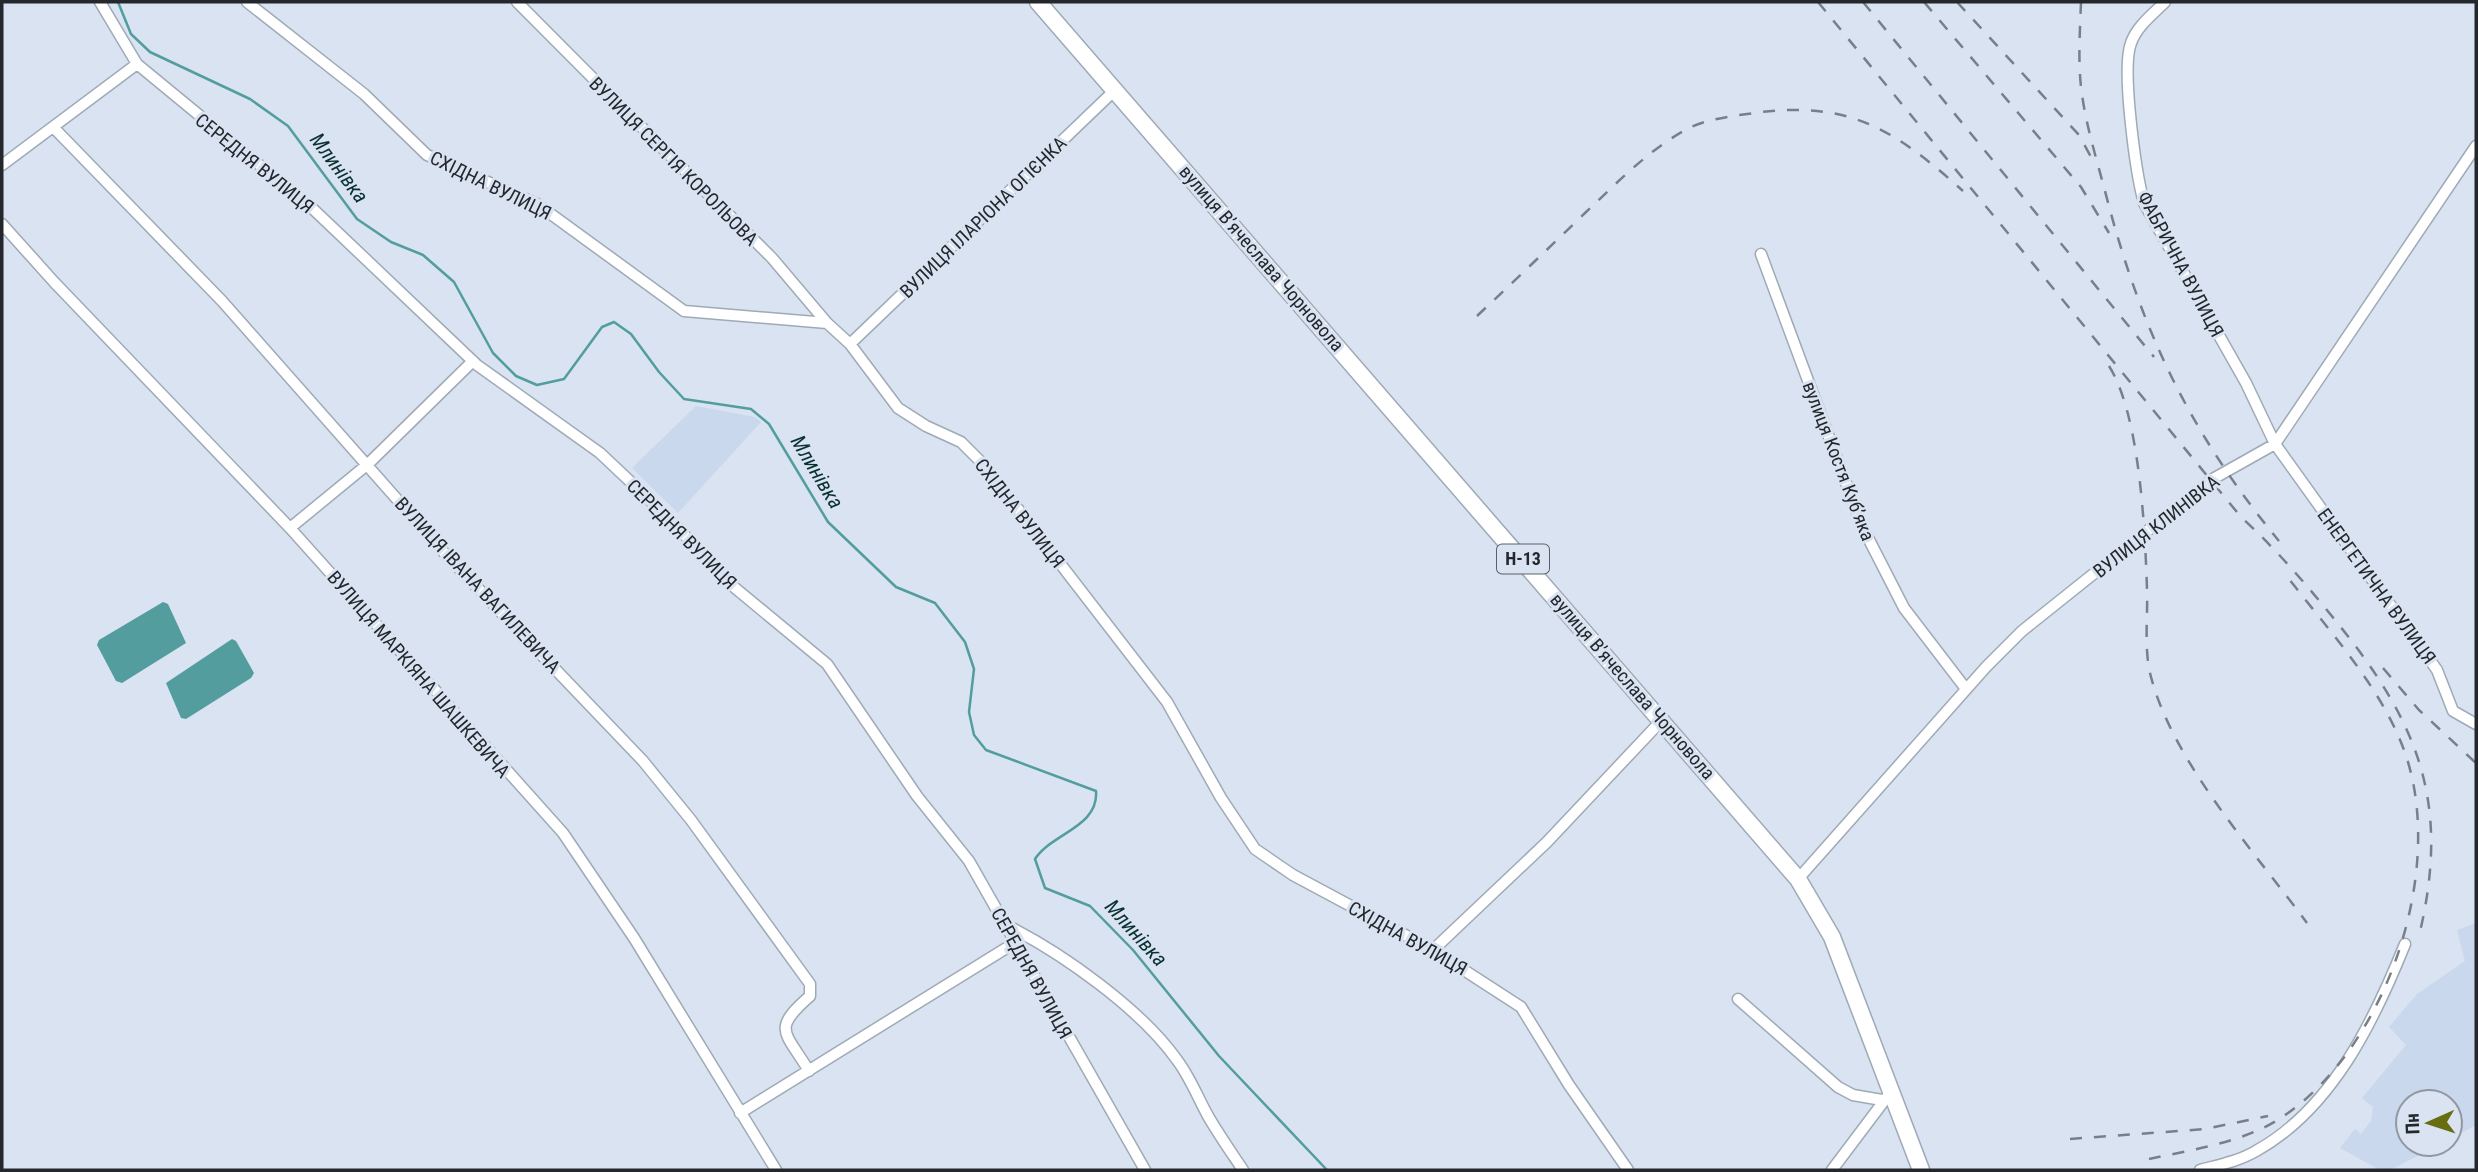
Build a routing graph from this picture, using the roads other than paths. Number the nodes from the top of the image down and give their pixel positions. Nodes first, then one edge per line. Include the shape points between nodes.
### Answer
1 (100, 2) edge
2 (247, 2) edge
3 (517, 2) edge
4 (1038, 2) edge
5 (2165, 2) edge
6 (136, 64) junction
7 (1115, 90) junction
8 (53, 127) junction
9 (2476, 146) edge
10 (2, 165) edge
11 (2, 224) edge
12 (1761, 254) dead end
13 (827, 323) junction
14 (850, 344) junction
15 (472, 360) junction
16 (2275, 444) junction
17 (368, 464) junction
18 (290, 528) junction
19 (1966, 689) junction
20 (1662, 720) junction
21 (2476, 724) edge
22 (1798, 879) junction
23 (1006, 925) junction
24 (1016, 942) junction
25 (2405, 944) dead end
26 (1433, 950) junction
27 (1738, 999) dead end
28 (809, 1071) junction
29 (1887, 1096) junction
30 (740, 1114) junction
31 (776, 1170) edge
32 (1144, 1170) edge
33 (1243, 1170) edge
34 (1628, 1170) edge
35 (1832, 1170) edge
36 (1921, 1170) edge
37 (2200, 1170) edge

1 - 6 street, СЕРЕДНЯ ВУЛИЦЯ
2 - 13 street, СХІДНА ВУЛИЦЯ via 364,94 427,155 537,204 684,311
3 - 13 street, ВУЛИЦЯ СЕРГІЯ КОРОЛЬОВА via 772,258
4 - 7 main road, вулиця Вʼячеслава Чорновола / Н-13
5 - 16 street, ФАБРИЧНА ВУЛИЦЯ via 2130,44 2138,182 2144,203 2246,383
6 - 8 street
6 - 15 street, СЕРЕДНЯ ВУЛИЦЯ via 313,209
7 - 14 street, ВУЛИЦЯ ІЛАРІОНА ОГІЄНКА
7 - 20 main road, вулиця Вʼячеслава Чорновола / Н-13
8 - 10 street
8 - 17 street, ВУЛИЦЯ ІВАНА ВАГИЛЕВИЧА via 222,301
9 - 16 street, ВУЛИЦЯ КЛИНІВКА
11 - 18 street, ВУЛИЦЯ МАРКІЯНА ШАШКЕВИЧА
12 - 19 street, вулиця Костя Кубʼяка via 1862,526 1904,608
13 - 14 street, СХІДНА ВУЛИЦЯ
14 - 26 street, СХІДНА ВУЛИЦЯ via 898,408 961,442 984,465 1167,702 1255,849 1293,875
15 - 17 street
15 - 23 street, СЕРЕДНЯ ВУЛИЦЯ via 600,453 672,521 723,578 827,664 918,796 969,860
16 - 19 street, ВУЛИЦЯ КЛИНІВКА via 2188,498 2022,631
16 - 21 street, ЕНЕРГЕТИЧНА ВУЛИЦЯ via 2437,670 2453,711
17 - 18 street
17 - 28 street, ВУЛИЦЯ ІВАНА ВАГИЛЕВИЧА via 448,557 643,761 691,820 810,984 810,996 785,1023 785,1032
18 - 30 street, ВУЛИЦЯ МАРКІЯНА ШАШКЕВИЧА via 563,833 634,938
19 - 22 street, ВУЛИЦЯ КЛИНІВКА
20 - 22 main road, вулиця Вʼячеслава Чорновола / Н-13
20 - 26 street via 1548,842
22 - 29 main road, вулиця Вʼячеслава Чорновола / Н-13 via 1832,937
23 - 24 street, СЕРЕДНЯ ВУЛИЦЯ
23 - 33 street via 1034,939 1128,1006 1161,1039
24 - 28 street
24 - 32 street, СЕРЕДНЯ ВУЛИЦЯ
25 - 37 street via 2380,1007 2307,1111 2256,1152
26 - 34 street, СХІДНА ВУЛИЦЯ via 1521,1007
27 - 29 street via 1838,1087 1853,1095
28 - 30 street
29 - 35 street
29 - 36 main road, вулиця Вʼячеслава Чорновола / Н-13
30 - 31 street, ВУЛИЦЯ МАРКІЯНА ШАШКЕВИЧА

